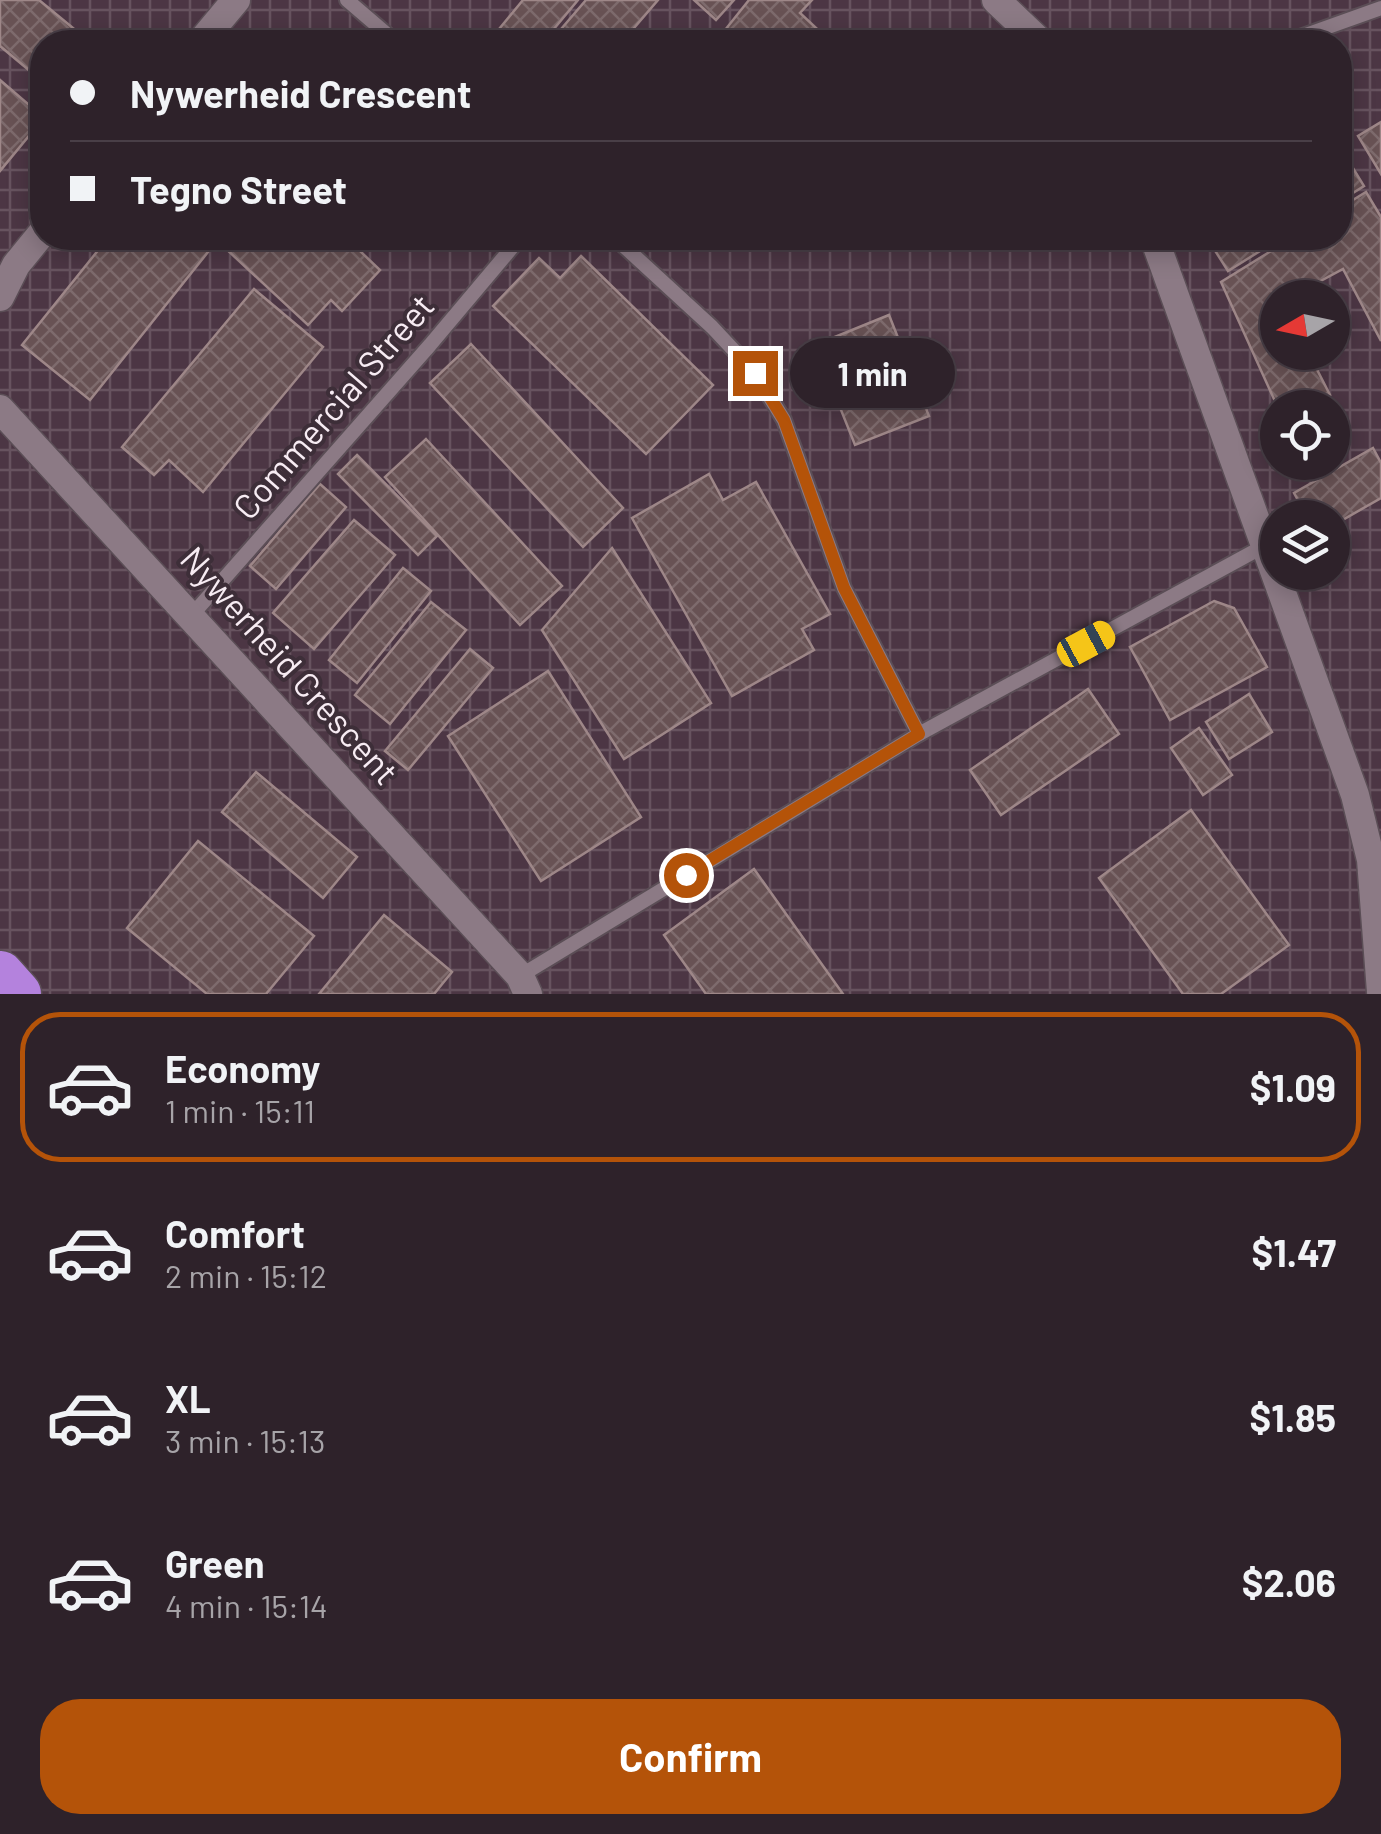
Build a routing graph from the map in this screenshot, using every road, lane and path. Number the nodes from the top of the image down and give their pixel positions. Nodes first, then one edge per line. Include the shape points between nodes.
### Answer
1 (236, 0) edge
2 (347, 0) edge
3 (996, 0) edge
4 (1381, 8) edge
5 (211, 30) edge
6 (382, 30) edge
7 (1027, 30) edge
8 (1320, 30) edge
9 (30, 247) edge
10 (510, 250) edge
11 (627, 250) edge
12 (1158, 250) edge
13 (0, 297) edge
14 (0, 409) edge
15 (1260, 529) edge
16 (1260, 548) edge
17 (1282, 590) edge
18 (192, 615) junction
19 (919, 734) junction
20 (0, 975) edge
21 (524, 985) edge
22 (1381, 992) edge
23 (17, 994) edge

1 - 5 street
2 - 6 lane
3 - 7 street
4 - 8 lane
9 - 13 street
10 - 18 lane, Commercial Street
11 - 19 lane via 744,362 784,420 844,588
12 - 15 street
14 - 18 street, Nywerheid Crescent
16 - 19 lane, Nywerheid Crescent
17 - 22 street via 1355,795 1371,860
18 - 21 street, Nywerheid Crescent
19 - 21 lane, Nywerheid Crescent
20 - 23 highway

